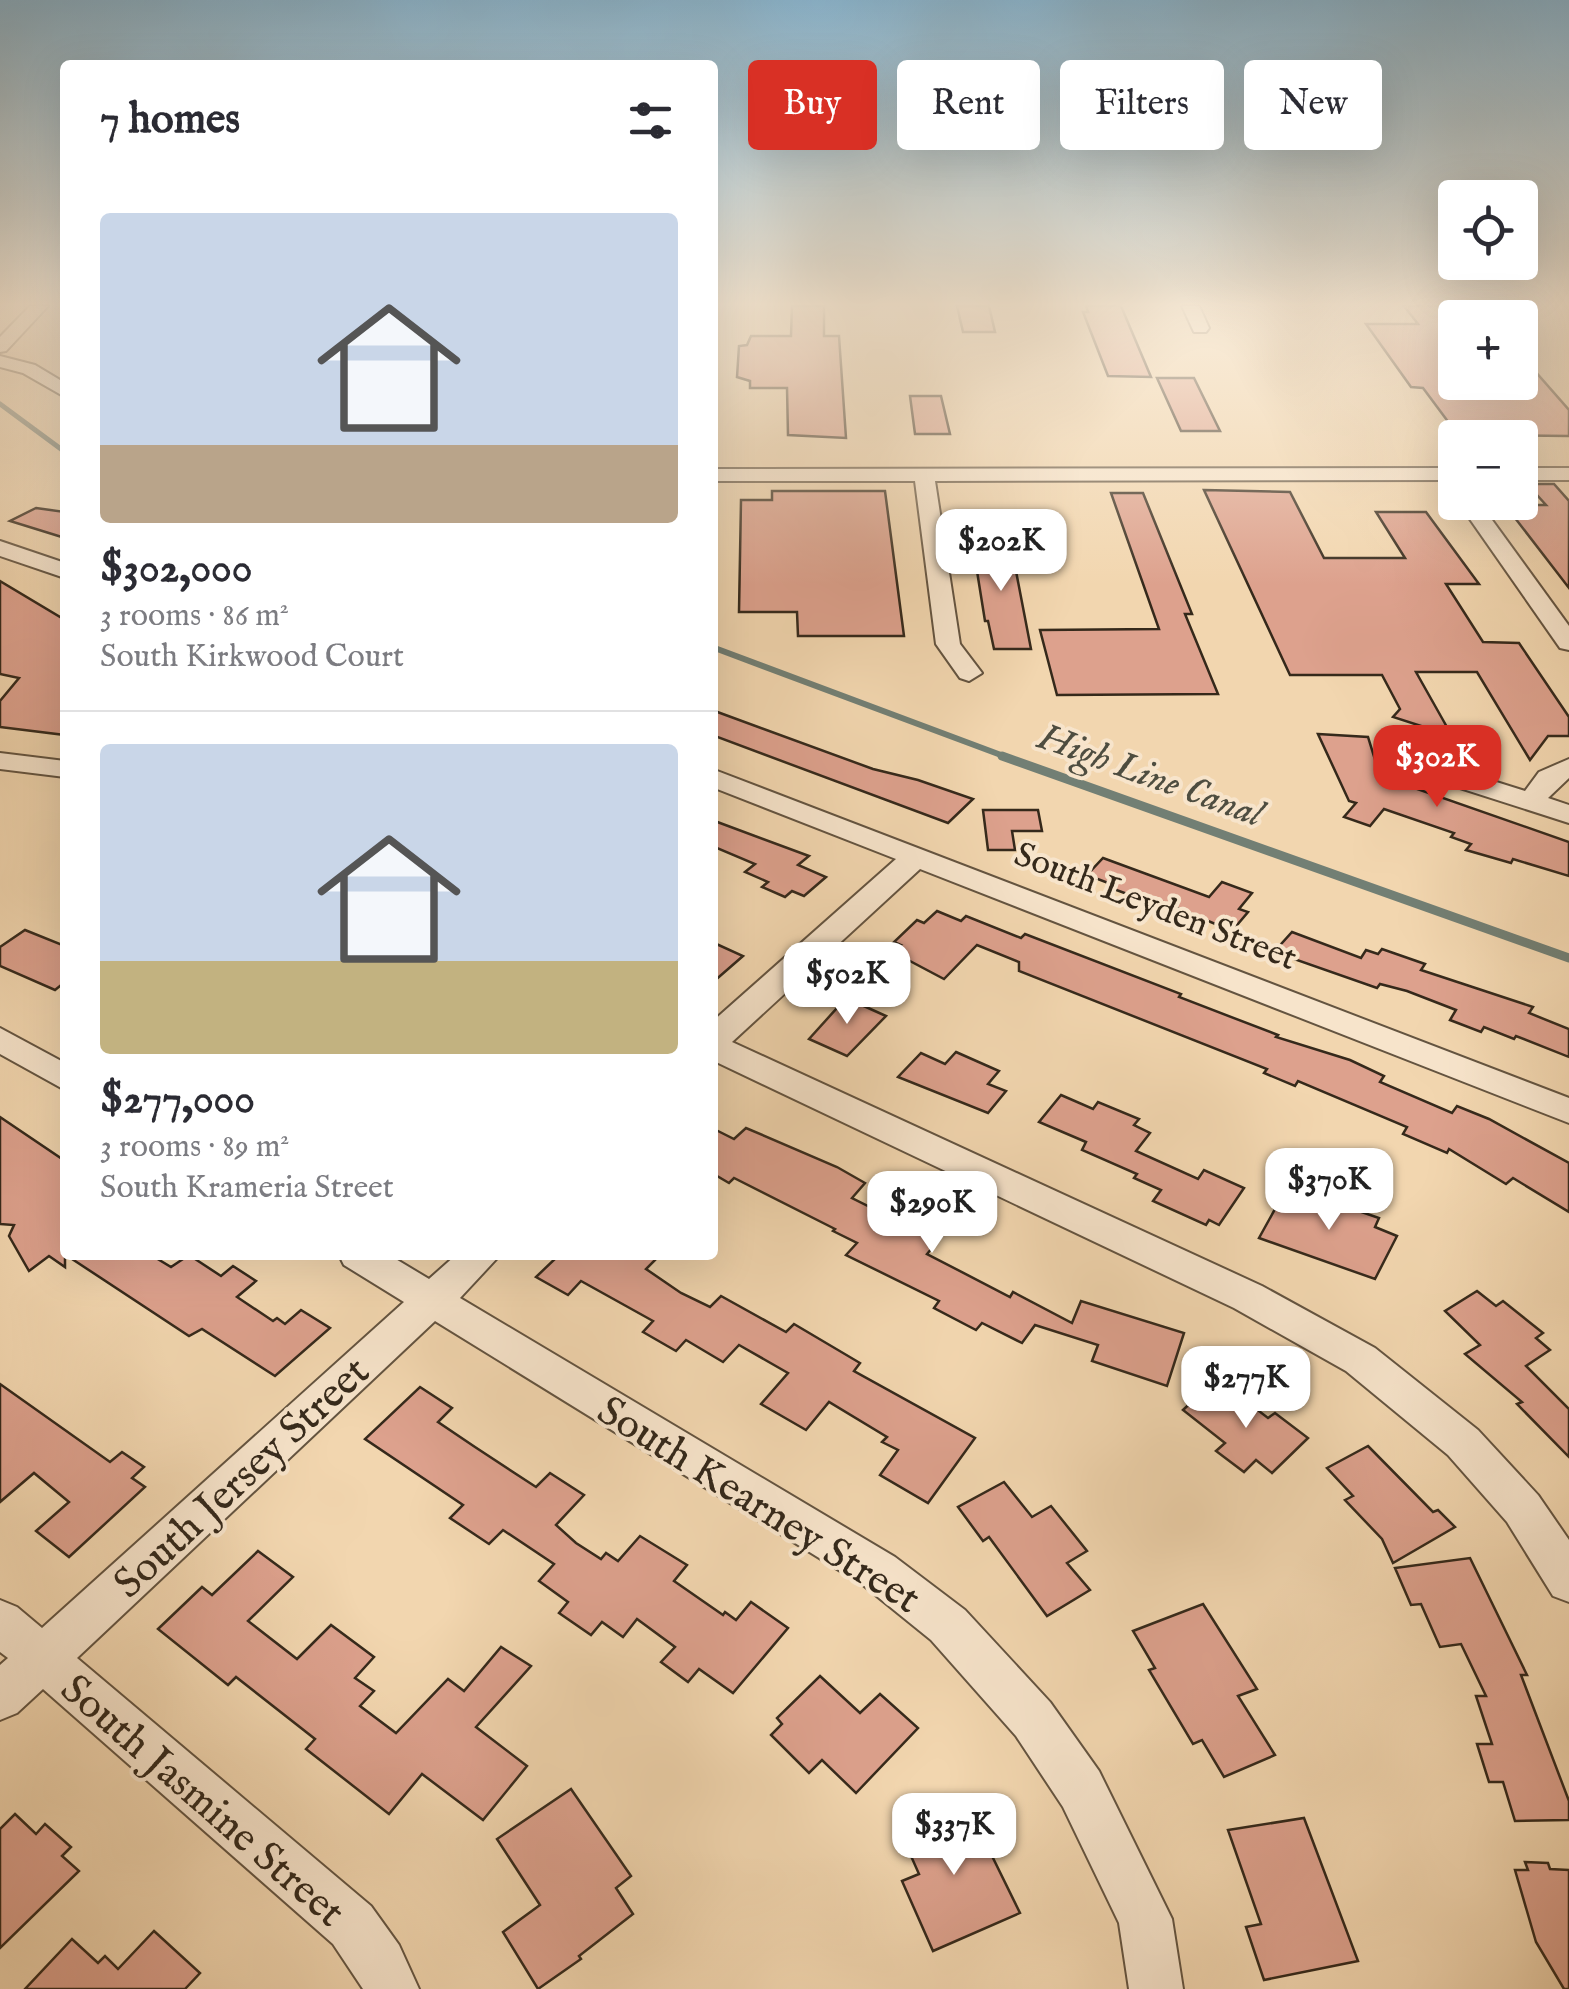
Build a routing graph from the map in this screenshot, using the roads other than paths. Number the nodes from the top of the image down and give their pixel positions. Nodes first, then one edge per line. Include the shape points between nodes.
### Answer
1 (924, 474) junction
2 (1538, 474) edge
3 (1569, 474) edge
4 (718, 475) edge
5 (1438, 477) edge
6 (1481, 520) edge
7 (0, 548) edge
8 (60, 569) edge
9 (1569, 643) edge
10 (968, 673) dead end
11 (0, 761) edge
12 (1420, 766) dead end
13 (1569, 767) edge
14 (60, 768) edge
15 (718, 778) edge
16 (1531, 802) junction
17 (1569, 814) edge
18 (918, 855) junction
19 (718, 1038) edge
20 (0, 1039) edge
21 (718, 1047) edge
22 (60, 1075) edge
23 (1569, 1111) edge
24 (366, 1260) edge
25 (476, 1260) edge
26 (432, 1300) junction
27 (1569, 1582) edge
28 (0, 1622) edge
29 (41, 1660) junction
30 (0, 1697) edge
31 (392, 1989) edge
32 (1156, 1989) edge

1 - 4 street
1 - 5 street
1 - 10 street via 948,644
2 - 3 street
6 - 9 street
7 - 8 street
11 - 14 street
12 - 16 street
13 - 16 street via 1549,778
15 - 18 street, South Leyden Street
16 - 17 street
18 - 19 street
18 - 23 street, South Leyden Street
20 - 22 street
21 - 27 street via 1326,1338 1470,1450 1523,1511
24 - 26 street, South Kearney Street
25 - 26 street, South Jersey Street
26 - 29 street, South Jersey Street
26 - 32 street, South Kearney Street via 879,1571 948,1625 1034,1719 1081,1788 1145,1920
28 - 29 street, South Jasmine Street
29 - 30 street, South Jersey Street
29 - 31 street, South Jasmine Street via 352,1925

